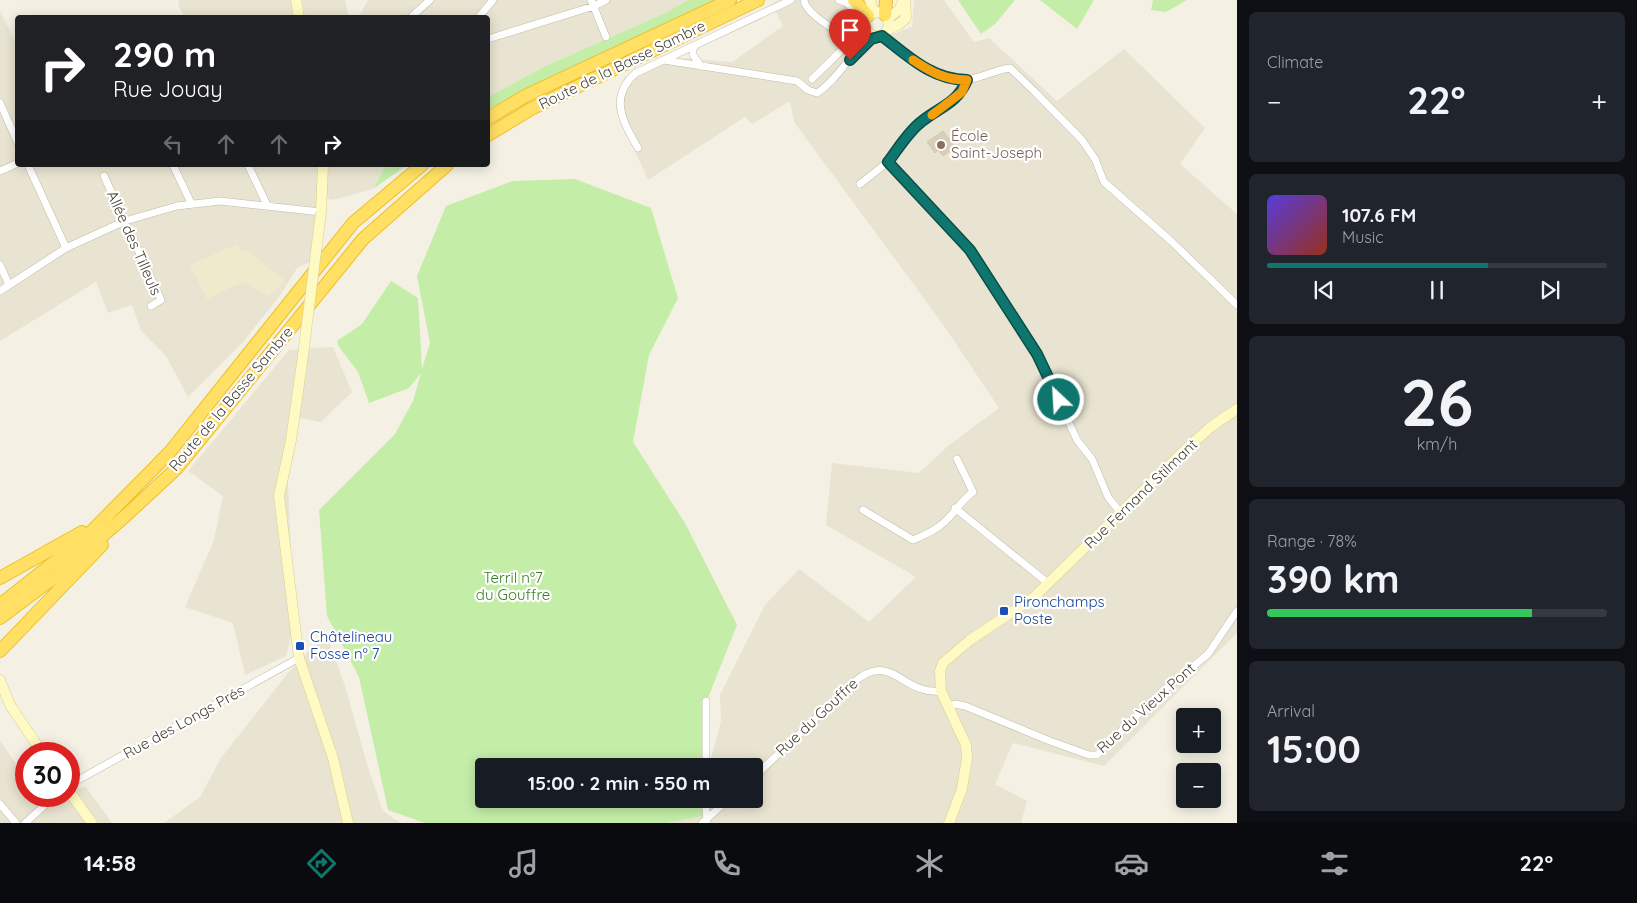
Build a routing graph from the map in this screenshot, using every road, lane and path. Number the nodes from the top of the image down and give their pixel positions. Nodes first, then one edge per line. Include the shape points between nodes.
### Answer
1 (296, 0) edge
2 (430, 0) edge
3 (493, 0) edge
4 (606, 0) edge
5 (720, 0) edge
6 (758, 0) edge
7 (768, 0) edge
8 (791, 0) edge
9 (804, 0) edge
10 (839, 0) edge
11 (854, 0) edge
12 (870, 0) edge
13 (886, 0) edge
14 (905, 0) edge
15 (593, 3) edge
16 (731, 6) edge
17 (298, 15) edge
18 (413, 15) edge
19 (480, 15) edge
20 (695, 17) junction
21 (874, 19) junction
22 (882, 34) junction
23 (490, 37) edge
24 (606, 37) dead end
25 (851, 41) junction
26 (696, 45) junction
27 (664, 60) junction
28 (702, 66) junction
29 (812, 79) dead end
30 (967, 80) junction
31 (0, 103) edge
32 (490, 117) edge
33 (490, 134) edge
34 (15, 136) edge
35 (638, 148) dead end
36 (888, 162) junction
37 (15, 164) edge
38 (29, 167) edge
39 (175, 167) edge
40 (249, 167) edge
41 (323, 167) edge
42 (420, 167) edge
43 (446, 167) edge
44 (0, 171) edge
45 (104, 176) dead end
46 (860, 184) dead end
47 (192, 205) junction
48 (267, 205) junction
49 (321, 212) junction
50 (125, 221) junction
51 (66, 248) junction
52 (0, 265) edge
53 (9, 285) junction
54 (0, 291) edge
55 (1237, 305) edge
56 (151, 306) dead end
57 (1237, 409) edge
58 (957, 459) dead end
59 (955, 508) junction
60 (863, 510) dead end
61 (1120, 512) junction
62 (118, 515) junction
63 (0, 578) edge
64 (1049, 584) junction
65 (0, 605) edge
66 (1237, 611) edge
67 (0, 618) edge
68 (0, 651) edge
69 (299, 658) junction
70 (0, 680) edge
71 (941, 691) junction
72 (706, 701) dead end
73 (949, 706) junction
74 (34, 742) edge
75 (706, 758) edge
76 (763, 768) edge
77 (80, 779) edge
78 (0, 804) edge
79 (80, 806) edge
80 (43, 807) edge
81 (705, 808) edge
82 (719, 808) edge
83 (705, 821) edge
84 (16, 823) edge
85 (26, 823) edge
86 (92, 823) edge
87 (348, 823) edge
88 (949, 823) edge

1 - 17 street
2 - 18 street
3 - 19 street
4 - 15 street
5 - 20 highway
6 - 16 highway, Route de la Basse Sambre
7 - 16 highway via 745,10
8 - 26 street
9 - 25 street via 804,6 813,15
10 - 21 street
11 - 21 highway
12 - 21 street
13 - 21 highway
14 - 21 street via 899,10
14 - 22 street via 906,18
15 - 23 street
15 - 24 street
16 - 20 highway, Route de la Basse Sambre
16 - 33 highway, Route de la Basse Sambre via 531,108
20 - 32 highway, Route de la Basse Sambre via 528,95
21 - 22 street
21 - 22 street via 868,34
21 - 25 street
22 - 28 street via 858,51 828,86 817,92 808,90 797,81
22 - 30 street via 896,48 935,75
25 - 29 street
26 - 27 street
26 - 28 street via 693,55
27 - 28 street
27 - 35 street via 636,73 624,83 620,104 625,125
30 - 36 street via 962,92 920,122
30 - 55 street via 1010,68 1082,140 1095,159 1104,182
31 - 34 street
36 - 46 street
36 - 61 street via 959,237 1008,307 1037,354 1077,440 1092,460 1108,496
37 - 44 street
38 - 51 street
39 - 47 street
40 - 48 street
41 - 49 street
42 - 62 highway, Route de la Basse Sambre via 352,223
43 - 62 highway, Route de la Basse Sambre via 363,239 177,468
45 - 50 street, Allée des Tilleuls
47 - 48 street via 220,201
47 - 50 street via 176,206
48 - 49 street
49 - 69 street, bridge via 291,440 279,496
50 - 51 street
50 - 56 street, Allée des Tilleuls via 161,300
51 - 53 street
52 - 53 street
53 - 54 street
57 - 61 street, Rue Fernand Stilmant via 1187,448
58 - 59 street via 973,492
59 - 60 street via 942,524 913,540
59 - 64 street
61 - 64 street, Rue Fernand Stilmant
62 - 63 highway
62 - 65 highway, Route de la Basse Sambre
62 - 67 highway, Route de la Basse Sambre via 54,577
62 - 68 highway via 97,552
64 - 71 street, Rue Fernand Stilmant via 947,657 940,671
66 - 73 street, Rue du Vieux Pont via 1208,654 1158,695 1097,755 1050,741 965,706
69 - 77 street, Rue des Longs Prés
69 - 87 street via 333,758
70 - 74 street via 10,705
71 - 73 street
71 - 76 street, Rue du Gouffre via 919,690 885,670 864,674
72 - 75 street
73 - 88 street via 966,745 967,758 962,789
78 - 84 street
79 - 86 street
80 - 85 street
81 - 83 street
82 - 83 street

